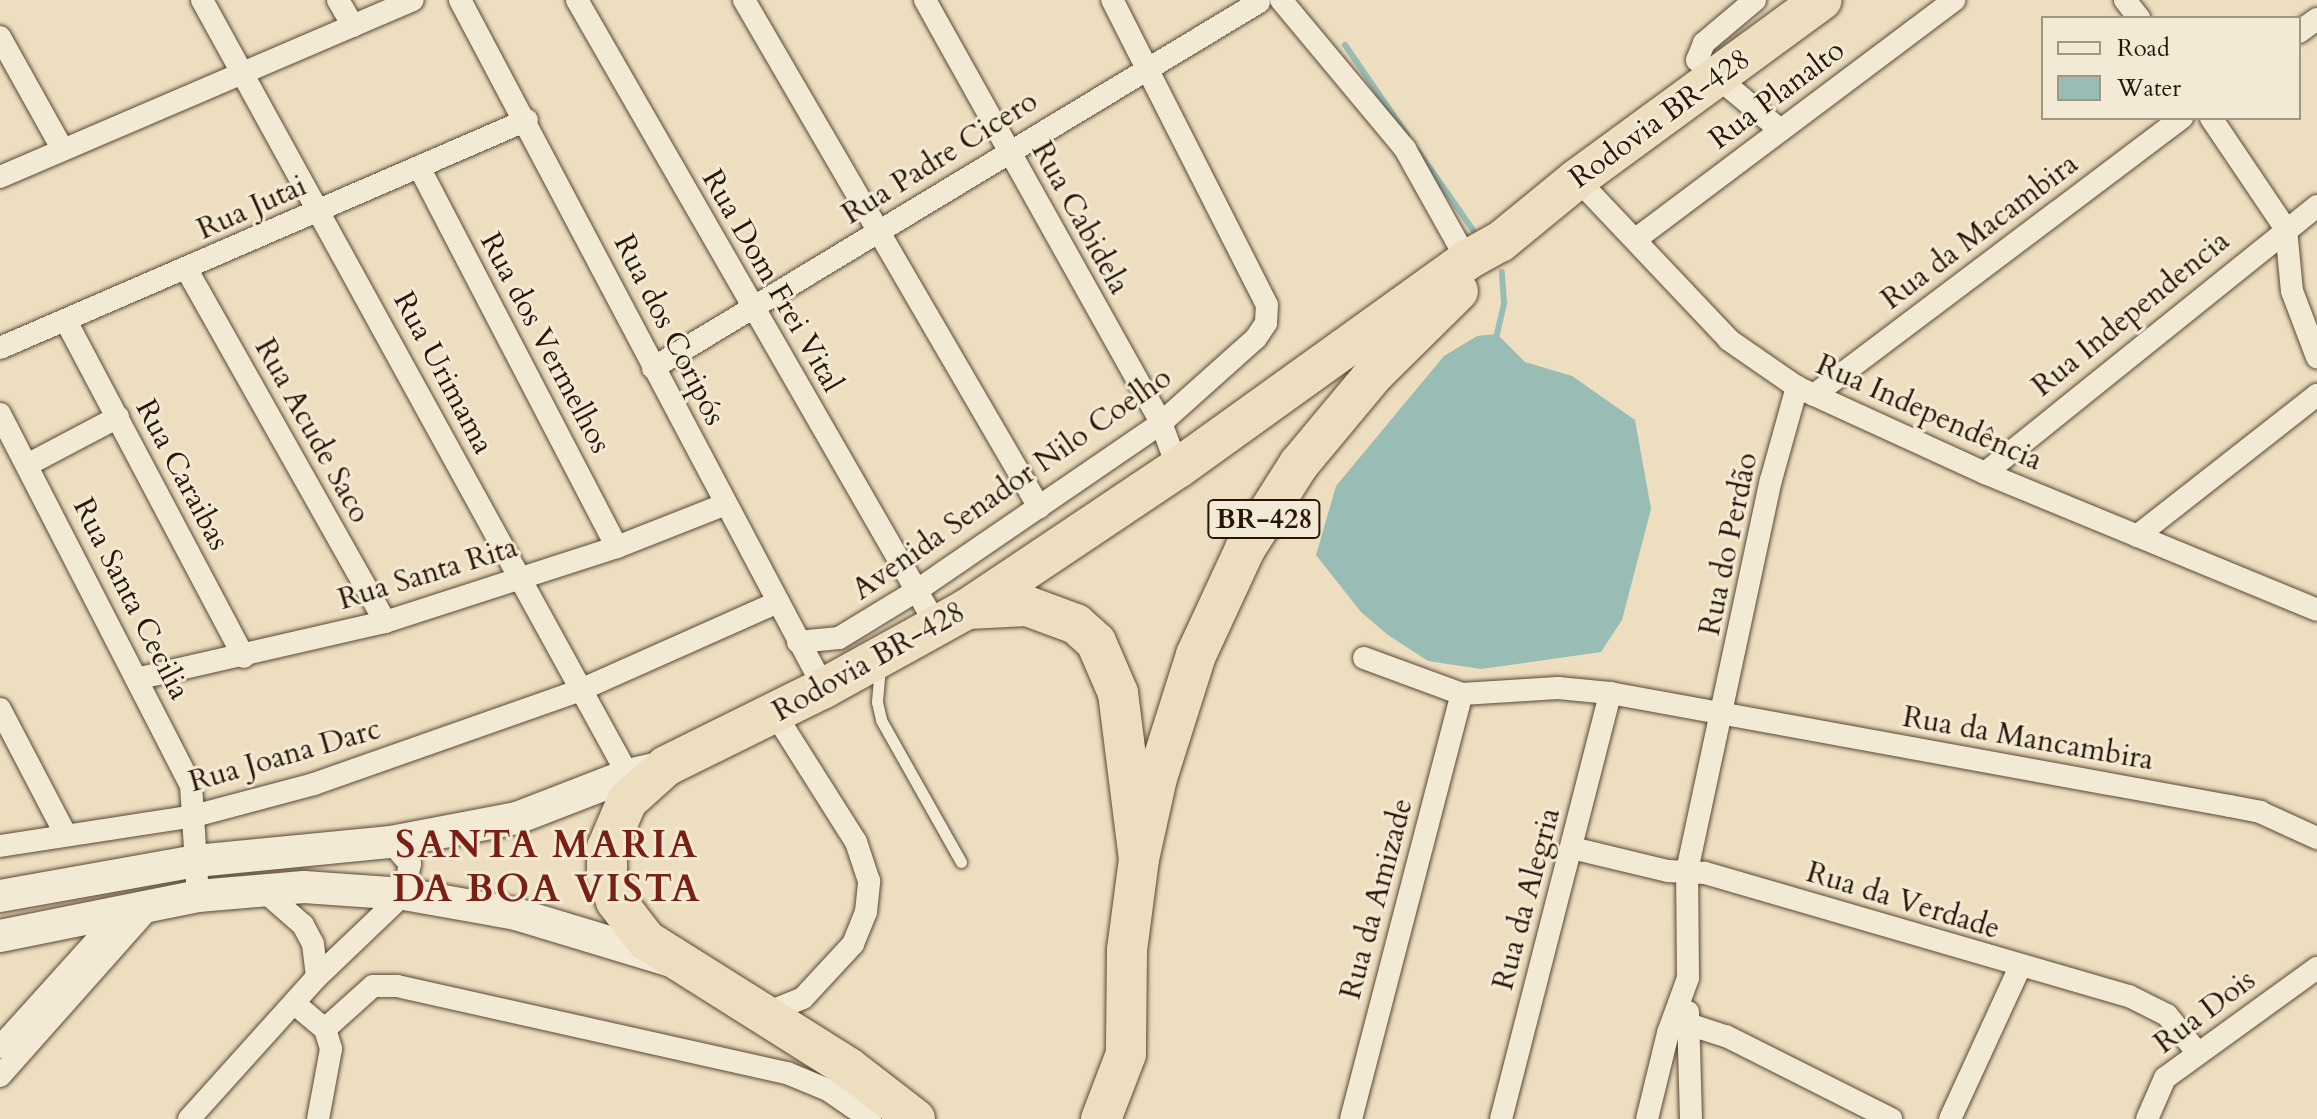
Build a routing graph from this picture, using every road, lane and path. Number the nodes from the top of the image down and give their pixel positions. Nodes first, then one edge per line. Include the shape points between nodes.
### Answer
1 (202, 0) edge
2 (338, 0) edge
3 (413, 0) edge
4 (460, 0) edge
5 (577, 0) edge
6 (744, 0) edge
7 (925, 0) edge
8 (1112, 0) edge
9 (1755, 0) edge
10 (1822, 0) edge
11 (1954, 0) edge
12 (2125, 0) edge
13 (1270, 1) edge
14 (2137, 16) edge
15 (353, 26) junction
16 (0, 37) edge
17 (1147, 69) junction
18 (245, 72) junction
19 (1714, 78) junction
20 (527, 120) junction
21 (2179, 120) edge
22 (2212, 120) edge
23 (1780, 130) junction
24 (63, 150) junction
25 (1007, 150) junction
26 (419, 167) junction
27 (0, 177) edge
28 (1577, 179) junction
29 (2317, 206) edge
30 (321, 211) junction
31 (2286, 229) junction
32 (876, 233) junction
33 (1636, 239) junction
34 (1483, 251) junction
35 (187, 270) junction
36 (751, 308) junction
37 (66, 321) junction
38 (0, 348) edge
39 (2317, 357) edge
40 (653, 368) junction
41 (1806, 391) junction
42 (2317, 395) edge
43 (0, 414) edge
44 (118, 417) junction
45 (1161, 423) junction
46 (7, 446) edge
47 (27, 465) junction
48 (1178, 468) junction
49 (1985, 473) junction
50 (726, 504) junction
51 (1039, 507) junction
52 (2137, 536) junction
53 (617, 547) junction
54 (520, 578) junction
55 (916, 591) junction
56 (778, 602) junction
57 (2317, 610) edge
58 (952, 617) junction
59 (385, 622) junction
60 (798, 642) junction
61 (883, 654) junction
62 (244, 657) junction
63 (1364, 658) dead end
64 (140, 678) junction
65 (824, 688) junction
66 (578, 691) junction
67 (1610, 693) junction
68 (1462, 694) junction
69 (0, 709) edge
70 (775, 714) junction
71 (1723, 715) junction
72 (647, 770) junction
73 (194, 816) junction
74 (66, 835) junction
75 (2317, 838) edge
76 (391, 842) junction
77 (0, 846) edge
78 (1572, 848) junction
79 (1139, 859) junction
80 (196, 861) junction
81 (961, 862) dead end
82 (1687, 871) junction
83 (263, 890) junction
84 (404, 894) junction
85 (0, 896) edge
86 (198, 896) junction
87 (137, 908) junction
88 (0, 936) edge
89 (676, 963) junction
90 (2020, 967) junction
91 (2317, 968) edge
92 (317, 977) junction
93 (1688, 978) junction
94 (295, 1004) junction
95 (764, 1014) junction
96 (1688, 1024) junction
97 (325, 1029) junction
98 (0, 1047) edge
99 (2197, 1052) junction
100 (1126, 1054) junction
101 (0, 1076) edge
102 (915, 1117) edge
103 (189, 1119) edge
104 (318, 1119) edge
105 (870, 1119) edge
106 (1101, 1119) edge
107 (1131, 1119) edge
108 (1351, 1119) edge
109 (1501, 1119) edge
110 (1647, 1119) edge
111 (1691, 1119) edge
112 (1891, 1119) edge
113 (1950, 1119) edge
114 (2147, 1119) edge

1 - 18 street, Rua Urimama
2 - 15 street
3 - 15 street
4 - 20 street, Rua dos Coripós
5 - 36 street, Rua Dom Frei Vital
6 - 32 street
7 - 25 street, Rua Cabidela
8 - 17 street
9 - 19 street via 1698,51 1699,66
10 - 19 highway, Rodovia BR-428 / BR-428
11 - 23 street, Rua Planalto
12 - 14 street
13 - 17 street, Rua Padre Cicero
13 - 34 street via 1405,149
15 - 18 street
16 - 24 street
17 - 25 street, Rua Padre Cicero
17 - 45 street, Avenida Senador Nilo Coelho via 1267,305 1266,323 1256,338
18 - 24 street
18 - 30 street, Rua Urimama
19 - 23 street
19 - 28 highway, Rodovia BR-428 / BR-428
20 - 26 street, Rua Jutai
20 - 40 street, Rua dos Coripós
21 - 41 street, Rua da Macambira
22 - 31 street
23 - 33 street, Rua Planalto
24 - 27 street
25 - 32 street, Rua Padre Cicero
25 - 45 street, Rua Cabidela
26 - 30 street, Rua Jutai
26 - 53 street, Rua dos Vermelhos
28 - 33 street, Rua Independência
28 - 34 highway, Rodovia BR-428 / BR-428
29 - 31 street, Rua Independencia
30 - 35 street, Rua Jutai
30 - 54 street, Rua Urimama
31 - 39 street via 2292,291
31 - 49 street, Rua Independencia
32 - 36 street, Rua Padre Cicero
32 - 51 street
33 - 41 street, Rua Independência via 1729,340
34 - 48 highway, Rodovia BR-428 / BR-428
34 - 79 highway, Rodovia BR-428 / BR-428 via 1469,280 1374,374 1299,464 1245,549 1196,655 1157,778
35 - 37 street, Rua Jutai
35 - 59 street, Rua Acude Saco
36 - 40 street, Rua Padre Cicero
36 - 55 street, Rua Dom Frei Vital
37 - 38 street, Rua Jutai
37 - 44 street, Rua Caraibas
40 - 50 street, Rua dos Coripós
41 - 49 street, Rua Independência
41 - 71 street, Rua do Perdão via 1771,480
42 - 52 street
43 - 46 street, Rua Santa Cecilia
44 - 47 street
44 - 62 street, Rua Caraibas
45 - 48 street, Rua Cabidela
45 - 51 street, Avenida Senador Nilo Coelho
46 - 47 street, Rua Santa Cecilia
47 - 64 street, Rua Santa Cecilia
48 - 58 highway, Rodovia BR-428 / BR-428
49 - 52 street, Rua Independência
50 - 53 street, Rua Santa Rita
50 - 56 street, Rua dos Coripós
51 - 55 street, Avenida Senador Nilo Coelho
52 - 57 street, Rua Independência
53 - 54 street, Rua Santa Rita
54 - 59 street, Rua Santa Rita
54 - 66 street, Rua Urimama
55 - 58 street, Rua Dom Frei Vital
55 - 60 street, Avenida Senador Nilo Coelho via 839,638
56 - 60 street, Rua dos Coripós
56 - 66 street
58 - 61 highway, Rodovia BR-428 / BR-428
58 - 79 highway via 1027,606 1076,624 1096,642 1118,693
59 - 62 street, Rua Santa Rita
60 - 65 street, Rua dos Coripós
61 - 65 highway, Rodovia BR-428 / BR-428
61 - 81 lane via 877,682 881,720
62 - 64 street, Rua Santa Rita
63 - 68 street
64 - 73 street, Rua Santa Cecilia via 191,785
65 - 70 highway, Rodovia BR-428 / BR-428
66 - 72 street, Rua Urimama via 610,736
66 - 73 street, Rua Joana Darc via 314,784
67 - 68 street, Rua da Mancambira via 1558,688
67 - 71 street, Rua da Mancambira
67 - 78 street, Rua da Alegria
68 - 108 street, Rua da Amizade
69 - 74 street
70 - 72 highway, Rodovia BR-428 / BR-428
70 - 95 street via 856,842 869,881 866,912 845,954 803,998
71 - 75 street, Rua da Mancambira via 2260,812
71 - 82 street, Rua do Perdão
72 - 76 main road via 517,818
72 - 89 highway, Rodovia BR-428 / BR-428 via 614,825 607,874 631,923
73 - 74 street, Rua Joana Darc
73 - 80 street, Rua Santa Cecilia
74 - 77 street, Rua Joana Darc
76 - 80 main road
76 - 84 street via 410,864
78 - 82 street, Rua da Verdade
78 - 109 street, Rua da Alegria
79 - 100 highway, BR-428 via 1127,950
80 - 85 main road
80 - 86 street, Rua Santa Cecilia
82 - 90 street, Rua da Verdade
82 - 93 street, Rua do Perdão
83 - 84 main road via 304,887
83 - 86 main road
83 - 92 street via 303,925 313,944
84 - 89 main road via 516,914
84 - 92 street
86 - 87 main road
87 - 88 main road
87 - 98 street
87 - 101 street
89 - 95 highway, Rodovia BR-428 / BR-428
90 - 99 street, Rua da Verdade via 2147,1004 2167,1015
90 - 113 street
91 - 99 street, Rua Dois
92 - 94 street
93 - 96 street, Rua do Perdão
93 - 110 street
94 - 97 street
94 - 103 street
95 - 102 highway, Rodovia BR-428 / BR-428
96 - 111 street, Rua do Perdão
96 - 112 street via 1726,1036
97 - 104 street via 331,1071
97 - 105 street via 373,986 397,986 787,1073 828,1090
99 - 114 street, Rua Dois via 2165,1078
100 - 106 highway
100 - 107 highway, BR-428

